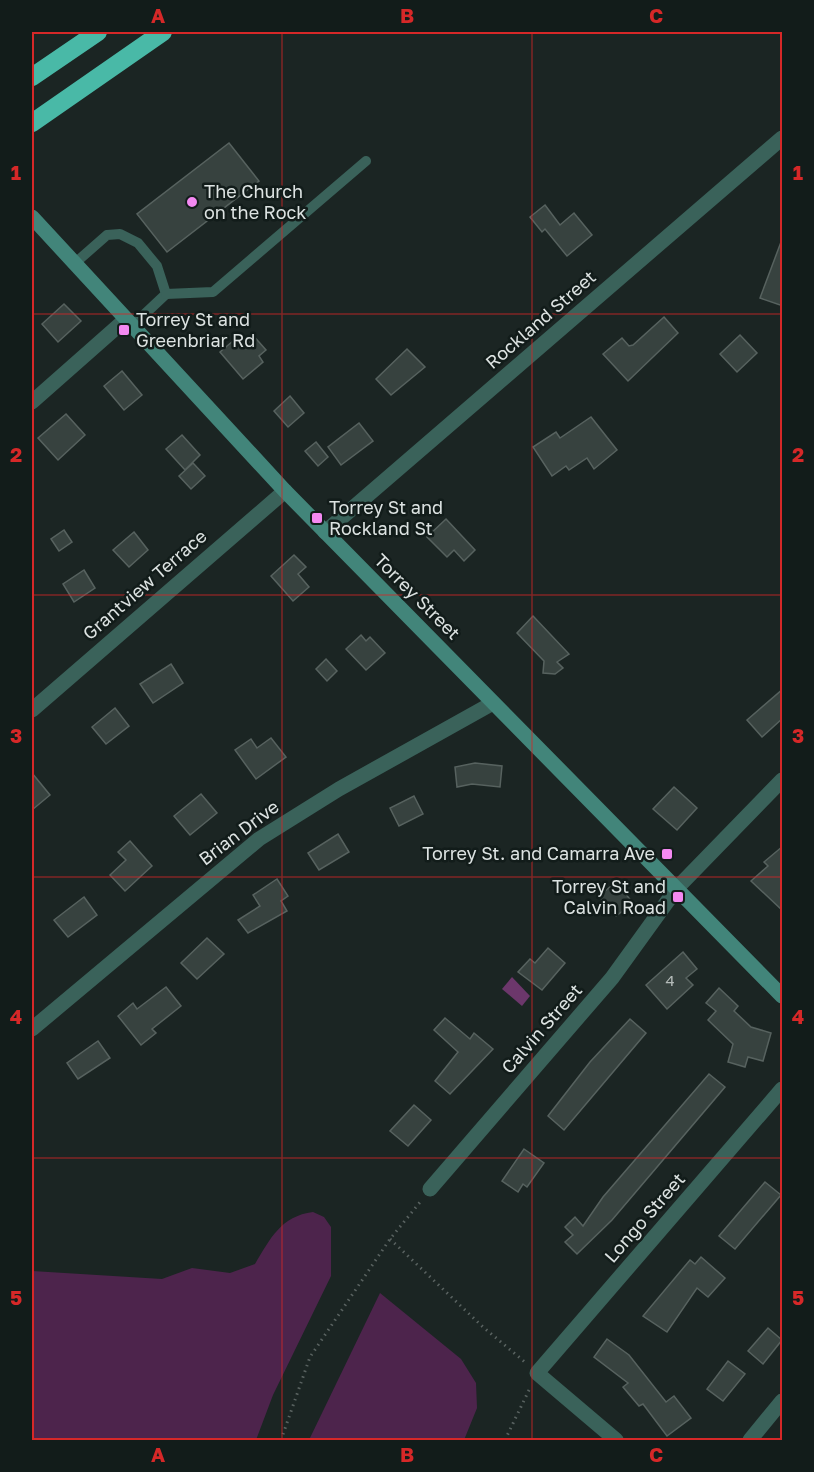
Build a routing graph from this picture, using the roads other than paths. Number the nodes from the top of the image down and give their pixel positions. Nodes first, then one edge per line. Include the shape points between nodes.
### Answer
1 (98, 32) edge
2 (163, 32) edge
3 (32, 77) edge
4 (32, 123) edge
5 (783, 138) edge
6 (366, 162) dead end
7 (32, 217) edge
8 (74, 264) junction
9 (166, 294) junction
10 (129, 323) junction
11 (32, 402) edge
12 (285, 491) junction
13 (325, 532) junction
14 (493, 703) junction
15 (32, 710) edge
16 (783, 780) edge
17 (676, 888) junction
18 (783, 996) edge
19 (32, 1029) edge
20 (783, 1089) edge
21 (430, 1189) road end
22 (783, 1401) edge
23 (616, 1440) edge
24 (750, 1440) edge

1 - 3 highway
2 - 4 highway
5 - 13 street, Rockland Street
6 - 9 lane via 213,292
7 - 8 main road, Torrey Street
8 - 9 lane via 107,236 120,234 138,243 157,266
8 - 10 main road, Torrey Street
9 - 10 lane
10 - 11 street
10 - 12 main road, Torrey Street
12 - 13 main road, Torrey Street
12 - 15 street, Grantview Terrace
13 - 14 main road, Torrey Street
14 - 17 main road, Torrey Street
14 - 19 street, Brian Drive via 276,827
16 - 17 street, Calvin Street
17 - 18 main road, Torrey Street
17 - 21 street, Calvin Street via 612,978
20 - 23 street, Longo Street via 537,1373
22 - 24 street

